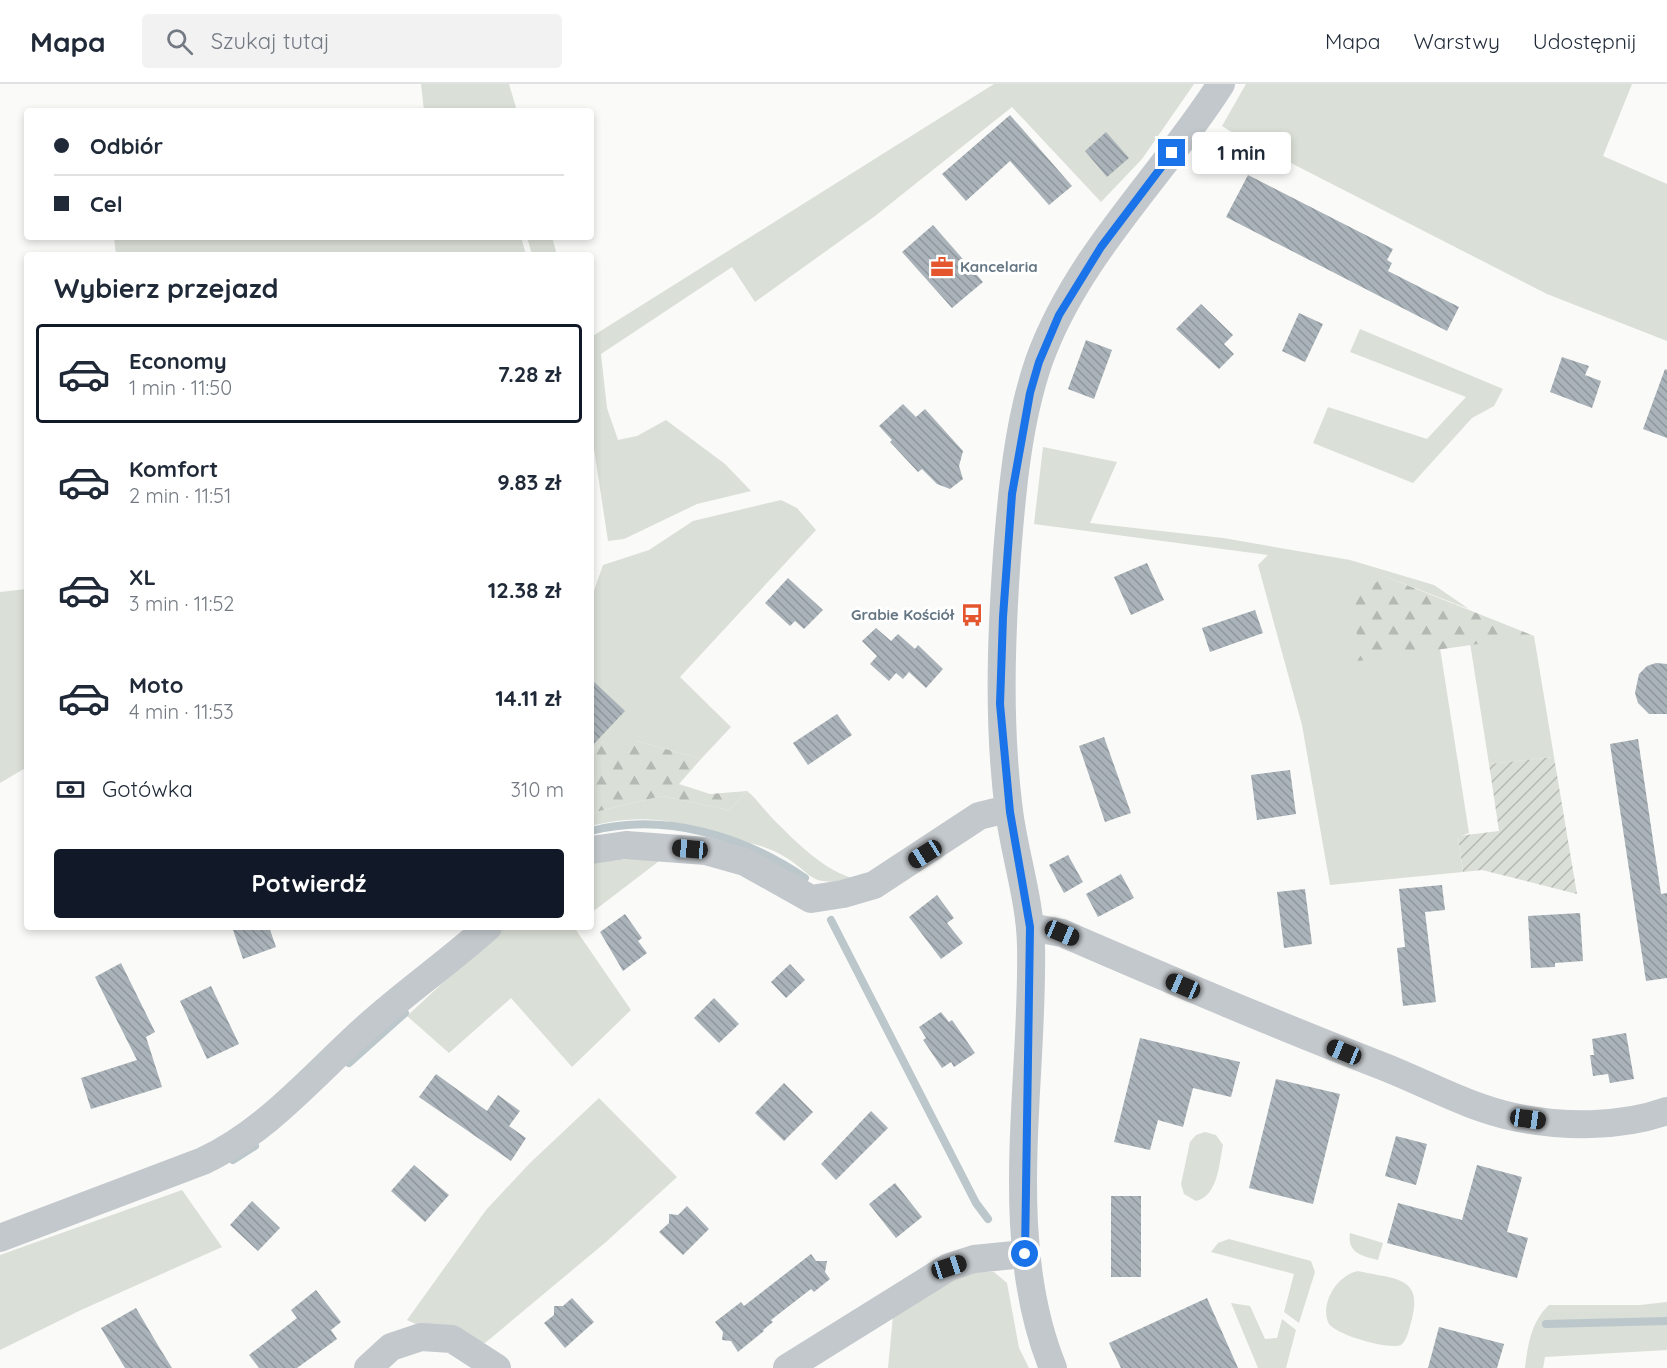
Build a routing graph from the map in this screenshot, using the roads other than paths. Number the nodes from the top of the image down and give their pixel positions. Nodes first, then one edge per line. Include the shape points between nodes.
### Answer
1 (1221, 84) edge
2 (1010, 812) junction
3 (594, 850) edge
4 (1030, 927) junction
5 (484, 930) edge
6 (1667, 1111) edge
7 (0, 1238) edge
8 (1025, 1254) junction
9 (368, 1368) edge
10 (497, 1368) edge
11 (787, 1368) edge
12 (1053, 1368) edge

1 - 2 street via 1074,289 1049,336 1030,393 1012,494 1002,628 1000,704
2 - 3 street via 979,816 874,885 811,899 745,862 706,850 626,845
2 - 4 street
4 - 6 street via 1062,933 1264,1021 1514,1117 1571,1123 1640,1119
4 - 8 street
5 - 7 street via 381,1014 273,1115 234,1145 203,1161
8 - 11 street via 974,1258 949,1267
8 - 12 street via 1032,1301
9 - 10 street via 390,1347 421,1337 452,1339

